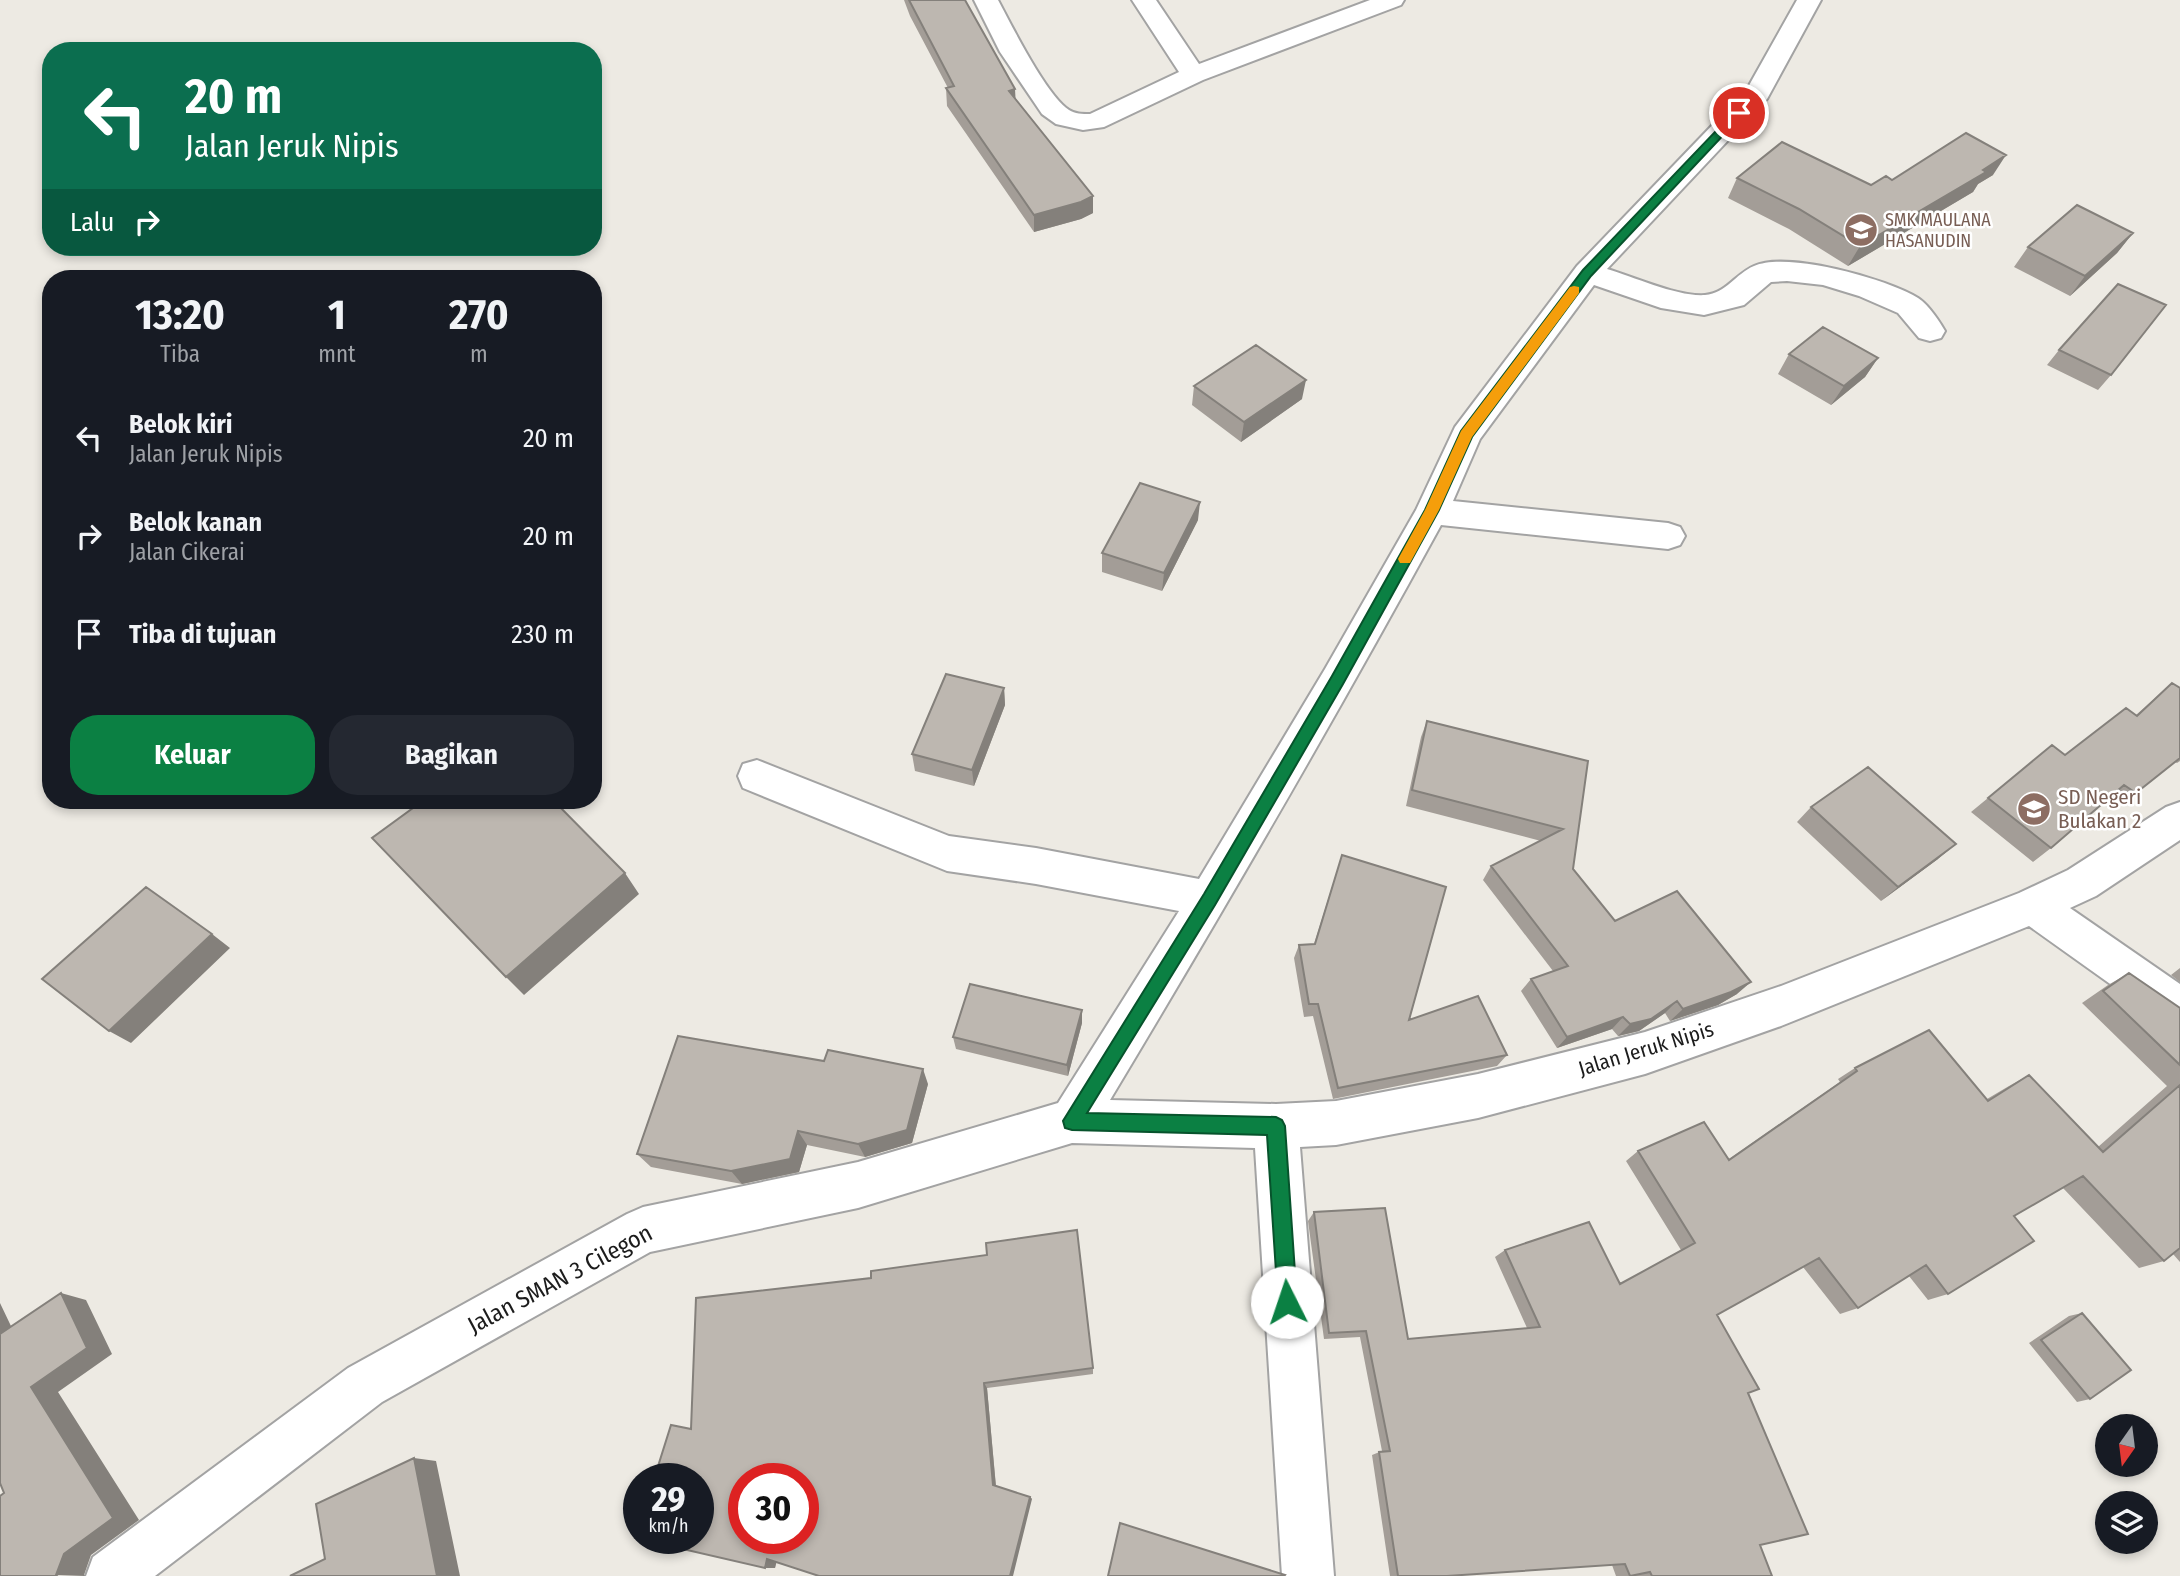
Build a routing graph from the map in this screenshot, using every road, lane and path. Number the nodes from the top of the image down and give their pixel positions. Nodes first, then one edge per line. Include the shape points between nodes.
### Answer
1 (986, 0) edge
2 (1144, 0) edge
3 (1392, 0) edge
4 (1809, 0) edge
5 (1194, 75) junction
6 (1587, 273) junction
7 (1930, 331) dead end
8 (1432, 510) junction
9 (1668, 536) dead end
10 (757, 776) dead end
11 (2180, 819) edge
12 (1209, 899) junction
13 (2033, 906) junction
14 (2180, 1009) edge
15 (1072, 1121) junction
16 (1276, 1126) junction
17 (112, 1576) edge
18 (1308, 1576) edge

1 - 5 street via 1013,52 1051,108 1067,120 1095,121
2 - 5 street
3 - 5 street via 1318,16
4 - 6 street via 1758,93
6 - 7 street via 1661,298 1704,305 1733,298 1763,273 1824,276 1909,306
6 - 8 street via 1466,435
8 - 9 street
8 - 12 street
10 - 12 street via 947,853
11 - 13 street, Jalan Jeruk Nipis via 2082,883
12 - 15 street
13 - 14 street
13 - 16 street, Jalan Jeruk Nipis via 1781,1006 1645,1053 1465,1098 1336,1123
15 - 16 street, Jalan Jeruk Nipis
15 - 17 street, Jalan SMAN 3 Cilegon via 858,1185 643,1230 365,1385
16 - 18 street

